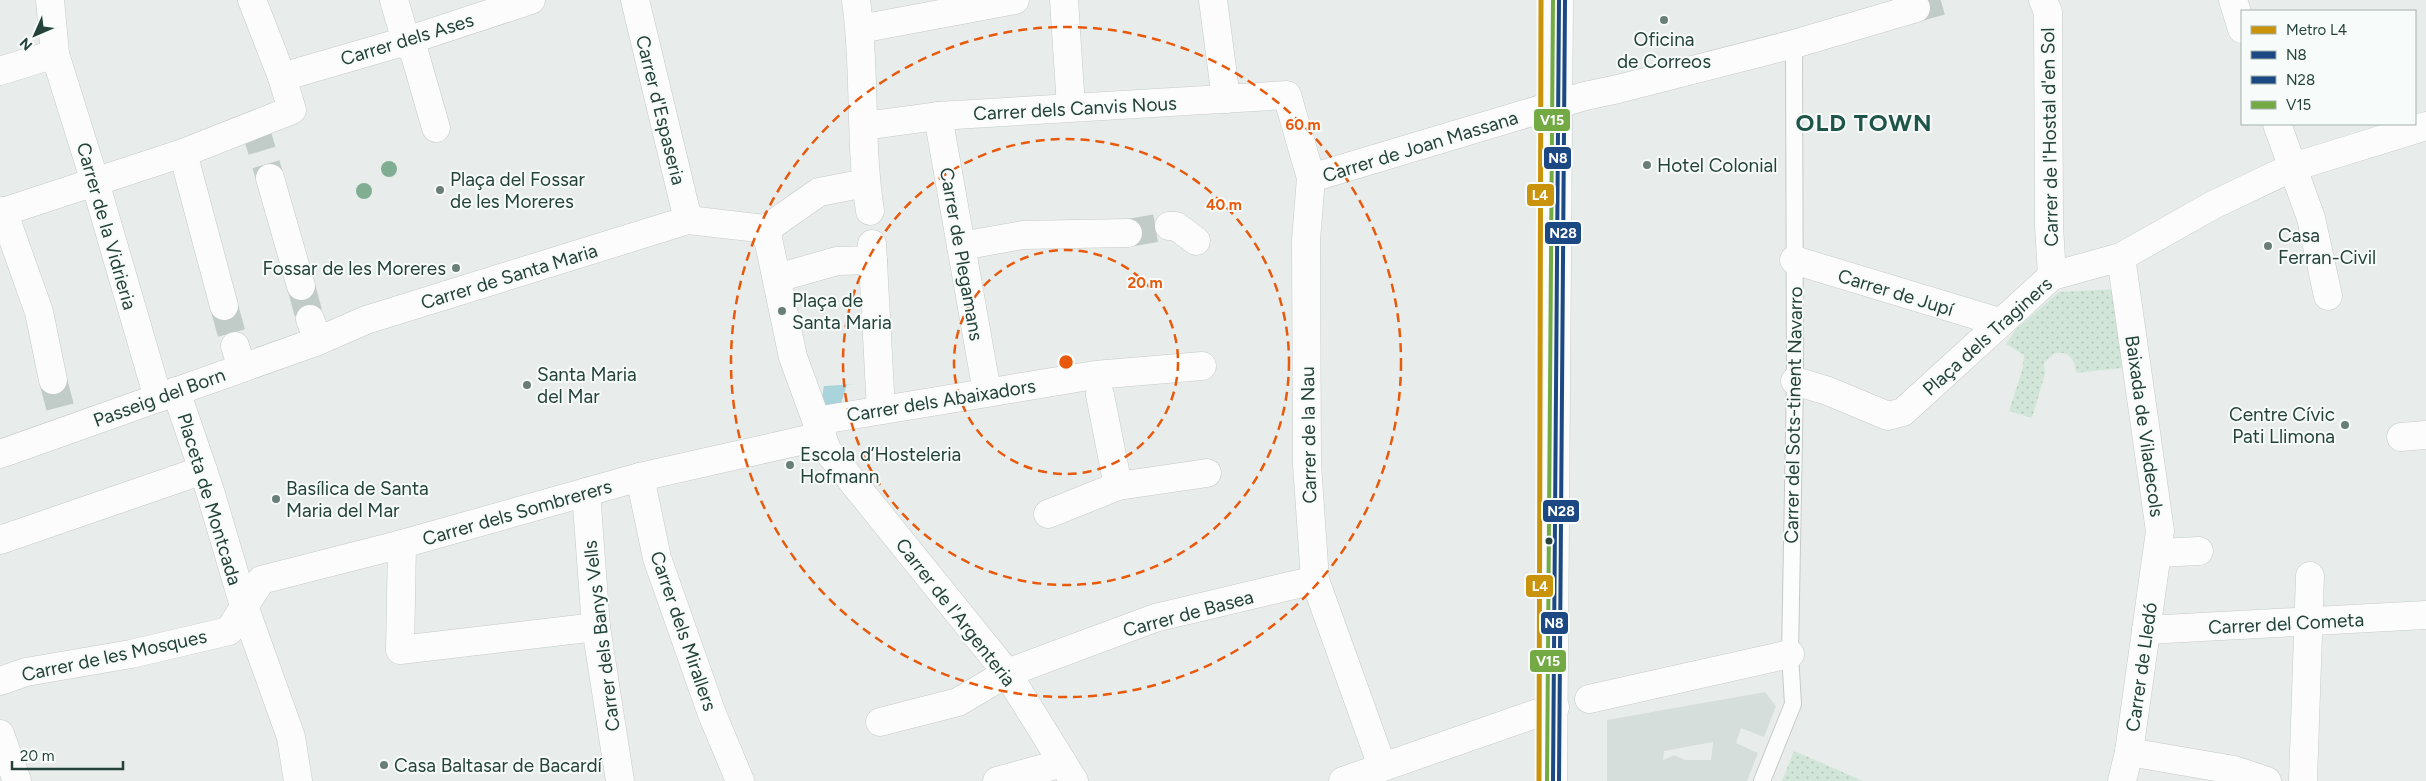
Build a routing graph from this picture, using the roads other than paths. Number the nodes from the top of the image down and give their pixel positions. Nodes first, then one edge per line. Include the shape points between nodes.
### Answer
1 (50, 0) edge
2 (252, 0) edge
3 (394, 0) edge
4 (531, 0) edge
5 (634, 0) edge
6 (856, 0) edge
7 (1015, 0) edge
8 (1064, 0) edge
9 (1214, 0) edge
10 (1559, 0) edge
11 (2042, 0) edge
12 (2233, 0) edge
13 (1916, 8) tunnel mouth
14 (2241, 26) edge
15 (860, 29) junction
16 (406, 41) junction
17 (1794, 44) junction
18 (55, 54) junction
19 (0, 72) edge
20 (282, 77) junction
21 (1287, 95) joint
22 (1226, 99) junction
23 (1558, 105) junction
24 (1071, 107) junction
25 (938, 116) junction
26 (2277, 125) edge
27 (864, 126) junction
28 (2426, 126) edge
29 (436, 128) dead end
30 (182, 152) junction
31 (2293, 167) junction
32 (270, 178) tunnel mouth
33 (1311, 178) junction
34 (95, 182) junction
35 (866, 183) junction
36 (870, 211) dead end
37 (1, 212) edge
38 (696, 220) junction
39 (1169, 226) tunnel mouth
40 (766, 229) junction
41 (1128, 233) tunnel mouth
42 (1196, 241) dead end
43 (961, 246) junction
44 (2121, 257) junction
45 (1794, 260) junction
46 (2052, 276) junction
47 (777, 278) junction
48 (301, 286) tunnel mouth
49 (2328, 296) dead end
50 (224, 306) tunnel mouth
51 (1999, 322) junction
52 (314, 330) joint
53 (1202, 366) dead end
54 (53, 380) tunnel mouth
55 (1795, 381) junction
56 (987, 392) junction
57 (167, 395) junction
58 (1100, 395) dead end
59 (881, 410) junction
60 (825, 435) junction
61 (0, 454) edge
62 (203, 470) junction
63 (1207, 474) dead end
64 (640, 477) junction
65 (1118, 486) junction
66 (586, 492) junction
67 (1048, 514) dead end
68 (0, 540) edge
69 (402, 544) junction
70 (2199, 551) dead end
71 (2158, 553) junction
72 (2310, 576) dead end
73 (261, 580) joint
74 (1315, 580) junction
75 (244, 606) junction
76 (2426, 615) edge
77 (2310, 621) junction
78 (596, 627) junction
79 (2146, 630) junction
80 (229, 631) joint
81 (1790, 654) junction
82 (1006, 673) junction
83 (0, 681) edge
84 (1589, 699) dead end
85 (1555, 707) junction
86 (880, 722) dead end
87 (0, 734) edge
88 (2129, 752) junction
89 (1382, 766) junction
90 (1069, 772) edge
91 (17, 781) edge
92 (298, 781) edge
93 (620, 781) edge
94 (740, 781) edge
95 (997, 781) edge
96 (1343, 781) edge
97 (1553, 781) edge
98 (1762, 781) edge
99 (2122, 781) edge
100 (2267, 781) edge
101 (2303, 781) edge

1 - 18 street, Carrer de la Vidrieria
2 - 20 street
3 - 16 street
4 - 16 street, Carrer dels Ases
5 - 38 street, Carrer d'Espaseria
6 - 15 street
7 - 15 street
8 - 24 street
9 - 22 street
10 - 23 street
11 - 46 street, Carrer de l'Hostal d'en Sol via 2048,12
12 - 14 street
13 - 17 street, Carrer de Joan Massana
15 - 27 street
16 - 20 street, Carrer dels Ases
16 - 29 street via 415,55
17 - 23 street, Carrer de Joan Massana
17 - 45 lane, Carrer del Sots-tinent Navarro
18 - 19 street
18 - 34 street, Carrer de la Vidrieria
20 - 30 street via 292,110
21 - 22 street, Carrer dels Canvis Nous
21 - 33 street, Carrer de la Nau
22 - 24 street, Carrer dels Canvis Nous
23 - 33 street, Carrer de Joan Massana
23 - 85 street
24 - 25 street, Carrer dels Canvis Nous
25 - 27 street, Carrer dels Canvis Nous
25 - 43 street, Carrer de Plegamans
26 - 31 street
27 - 35 street
28 - 31 street, Plaça dels Traginers
30 - 34 street
30 - 50 street
31 - 44 street, Plaça dels Traginers via 2213,205
31 - 49 street via 2311,218
32 - 48 street
33 - 74 street, Carrer de la Nau via 1306,240 1307,464
34 - 37 street
34 - 57 street, Carrer de la Vidrieria
35 - 36 street
35 - 40 street via 819,192
37 - 54 street via 39,312
38 - 40 street
38 - 52 street, Carrer de Santa Maria via 366,320
39 - 42 street via 1176,226
40 - 47 street
41 - 43 street via 1022,235
43 - 56 street, Carrer de Plegamans
44 - 46 street, Plaça dels Traginers
44 - 71 street, Baixada de Viladecols via 2160,531
45 - 51 street, Carrer de Jupí
45 - 55 lane, Carrer del Sots-tinent Navarro
46 - 51 street, Plaça dels Traginers
47 - 59 street via 872,252
47 - 60 street via 794,357
51 - 55 street, Plaça dels Traginers via 1903,412 1888,416 1828,390
52 - 57 street, Passeig del Born via 238,357
53 - 56 street, Carrer dels Abaixadors via 1095,375
55 - 81 lane, Carrer del Sots-tinent Navarro
56 - 59 street, Carrer dels Abaixadors
57 - 61 street, Passeig del Born
57 - 62 street, Placeta de Montcada
58 - 65 street
59 - 60 street, Carrer dels Abaixadors
60 - 64 street, Carrer dels Sombrerers
60 - 82 street, Carrer de l'Argenteria
62 - 68 street
62 - 75 street, Placeta de Montcada
63 - 65 street
64 - 66 street, Carrer dels Sombrerers
64 - 94 street, Carrer dels Mirallers via 657,558 712,714
65 - 67 street
66 - 69 street, Carrer dels Sombrerers
66 - 78 street, Carrer dels Banys Vells
69 - 73 street, Carrer dels Sombrerers
69 - 78 street via 400,650
70 - 71 street
71 - 79 street, Carrer de Lledó
72 - 77 street
73 - 75 street, Placeta de Montcada
74 - 82 street, Carrer de Basea via 1155,618
74 - 89 street, Carrer de la Nau
75 - 80 street, Placeta de Montcada
75 - 92 street, Placeta de Montcada via 291,737
76 - 77 street, Carrer del Cometa
77 - 79 street, Carrer del Cometa
77 - 101 street via 2305,678
78 - 93 street, Carrer dels Banys Vells
79 - 88 street, Carrer de Lledó
80 - 83 street, Carrer de les Mosques via 131,654 26,672
81 - 84 street
81 - 98 lane, Carrer del Sots-tinent Navarro via 1794,704
82 - 86 street, Carrer de Basea via 958,702
82 - 90 street, Carrer de l'Argenteria
85 - 89 street
85 - 97 street
87 - 91 street
88 - 99 street, Carrer de Lledó
88 - 100 street via 2234,770
89 - 96 street
90 - 95 street

